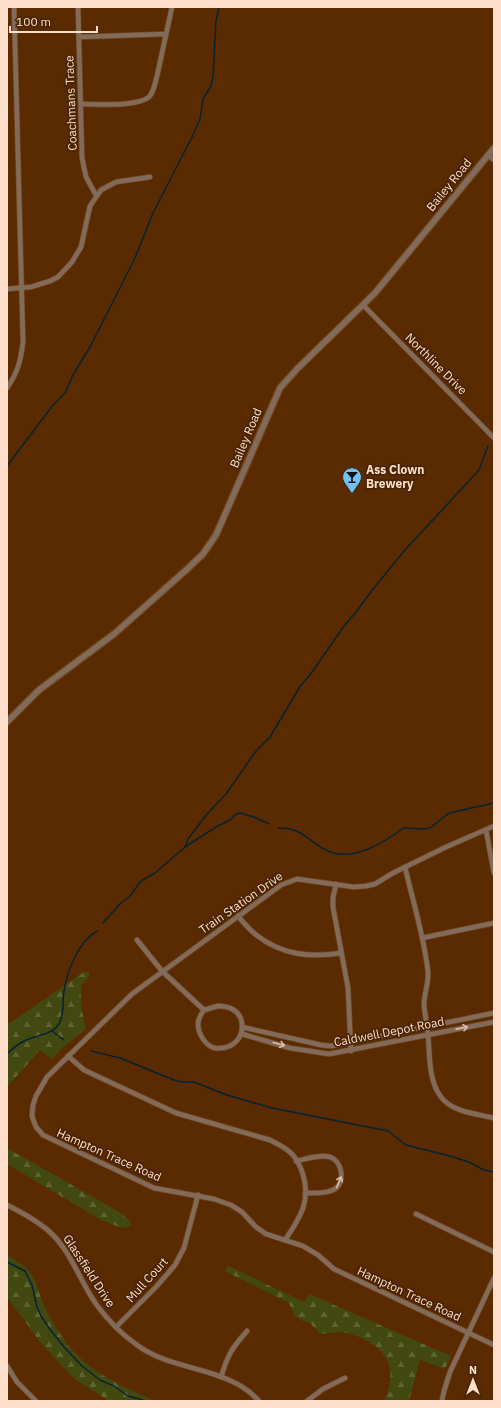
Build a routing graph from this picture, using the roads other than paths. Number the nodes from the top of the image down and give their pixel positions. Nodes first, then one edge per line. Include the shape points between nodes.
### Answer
1 (78, 7) edge
2 (172, 7) edge
3 (14, 10) edge
4 (7, 13) edge
5 (166, 34) junction
6 (79, 37) junction
7 (81, 104) junction
8 (494, 148) edge
9 (488, 155) junction
10 (494, 160) edge
11 (150, 177) dead end
12 (96, 195) junction
13 (21, 288) junction
14 (7, 289) edge
15 (363, 305) junction
16 (7, 388) edge
17 (494, 438) edge
18 (7, 722) edge
19 (494, 826) edge
20 (486, 830) junction
21 (405, 867) junction
22 (494, 873) edge
23 (336, 884) junction
24 (238, 916) junction
25 (494, 923) edge
26 (422, 938) junction
27 (137, 940) dead end
28 (342, 953) junction
29 (162, 971) junction
30 (204, 1010) junction
31 (494, 1013) edge
32 (494, 1022) edge
33 (427, 1026) junction
34 (242, 1027) junction
35 (242, 1034) junction
36 (428, 1035) junction
37 (351, 1041) junction
38 (352, 1050) junction
39 (68, 1056) junction
40 (494, 1118) edge
41 (296, 1161) junction
42 (305, 1193) junction
43 (198, 1195) junction
44 (7, 1205) edge
45 (416, 1214) dead end
46 (285, 1240) junction
47 (494, 1252) edge
48 (494, 1278) edge
49 (116, 1327) junction
50 (247, 1331) dead end
51 (469, 1333) junction
52 (494, 1345) edge
53 (7, 1366) edge
54 (221, 1377) junction
55 (345, 1378) dead end
56 (36, 1401) edge
57 (259, 1401) edge
58 (307, 1401) edge
59 (442, 1401) edge

1 - 6 street, Coachmans Trace
2 - 5 street
3 - 4 street
3 - 13 street
5 - 6 street
5 - 7 street via 154,87 148,97 132,104
6 - 7 street, Coachmans Trace
7 - 12 street, Coachmans Trace via 84,172
8 - 9 street, Bailey Road
9 - 10 street
9 - 15 street, Bailey Road
11 - 12 street via 116,182 100,190
12 - 13 street via 90,206 81,247 66,270 50,281
13 - 14 street
13 - 16 street via 22,351 15,376
15 - 17 street, Northline Drive
15 - 18 street, Bailey Road via 280,388 216,535 203,554 124,625 39,690
19 - 20 street, Train Station Drive
20 - 21 street, Train Station Drive
20 - 22 street
21 - 23 street, Train Station Drive via 375,884 354,887
21 - 26 street
23 - 24 street, Train Station Drive via 306,879 288,881
23 - 28 street via 333,907
24 - 28 street via 255,934 286,951 322,956
24 - 29 street, Train Station Drive
25 - 26 street
26 - 33 street via 428,972 424,1004
27 - 29 street
28 - 37 street via 348,988
29 - 30 street
29 - 39 street, Hampton Trace Road via 132,994
30 - 34 street via 227,1006 240,1018
30 - 35 street via 198,1024 199,1032 208,1045 215,1048 224,1047 233,1044
31 - 33 street, Caldwell Depot Road
36 -> 32 street, Caldwell Depot Road
33 - 36 street
33 - 37 street, Caldwell Depot Road
34 - 35 street
34 - 37 street, Caldwell Depot Road via 321,1045 331,1046
35 -> 38 street, Caldwell Depot Road via 318,1053
36 - 38 street, Caldwell Depot Road
36 - 40 street via 432,1073 441,1097 455,1108
37 - 38 street
39 - 41 street via 84,1070 176,1113 270,1140 283,1147
39 - 43 street, Hampton Trace Road via 47,1076 33,1105 32,1116 36,1127 43,1135 154,1188
41 - 42 street via 305,1182
42 -> 41 street via 325,1193 335,1189 341,1180 342,1170 331,1157 322,1156
42 - 46 street via 304,1206
43 - 46 street, Hampton Trace Road via 231,1205 266,1234
43 - 49 street, Mull Court via 184,1248 175,1265
44 - 49 street, Glassfield Drive via 34,1219 51,1233 67,1253 96,1304
45 - 47 street
46 - 51 street, Hampton Trace Road via 303,1246 349,1277
48 - 51 street
49 - 54 street, Glassfield Drive via 138,1346 160,1358
50 - 54 street via 230,1352
51 - 52 street, Hampton Trace Road
51 - 59 street via 449,1377
53 - 56 street via 17,1382
54 - 57 street, Glassfield Drive via 239,1384
55 - 58 street

